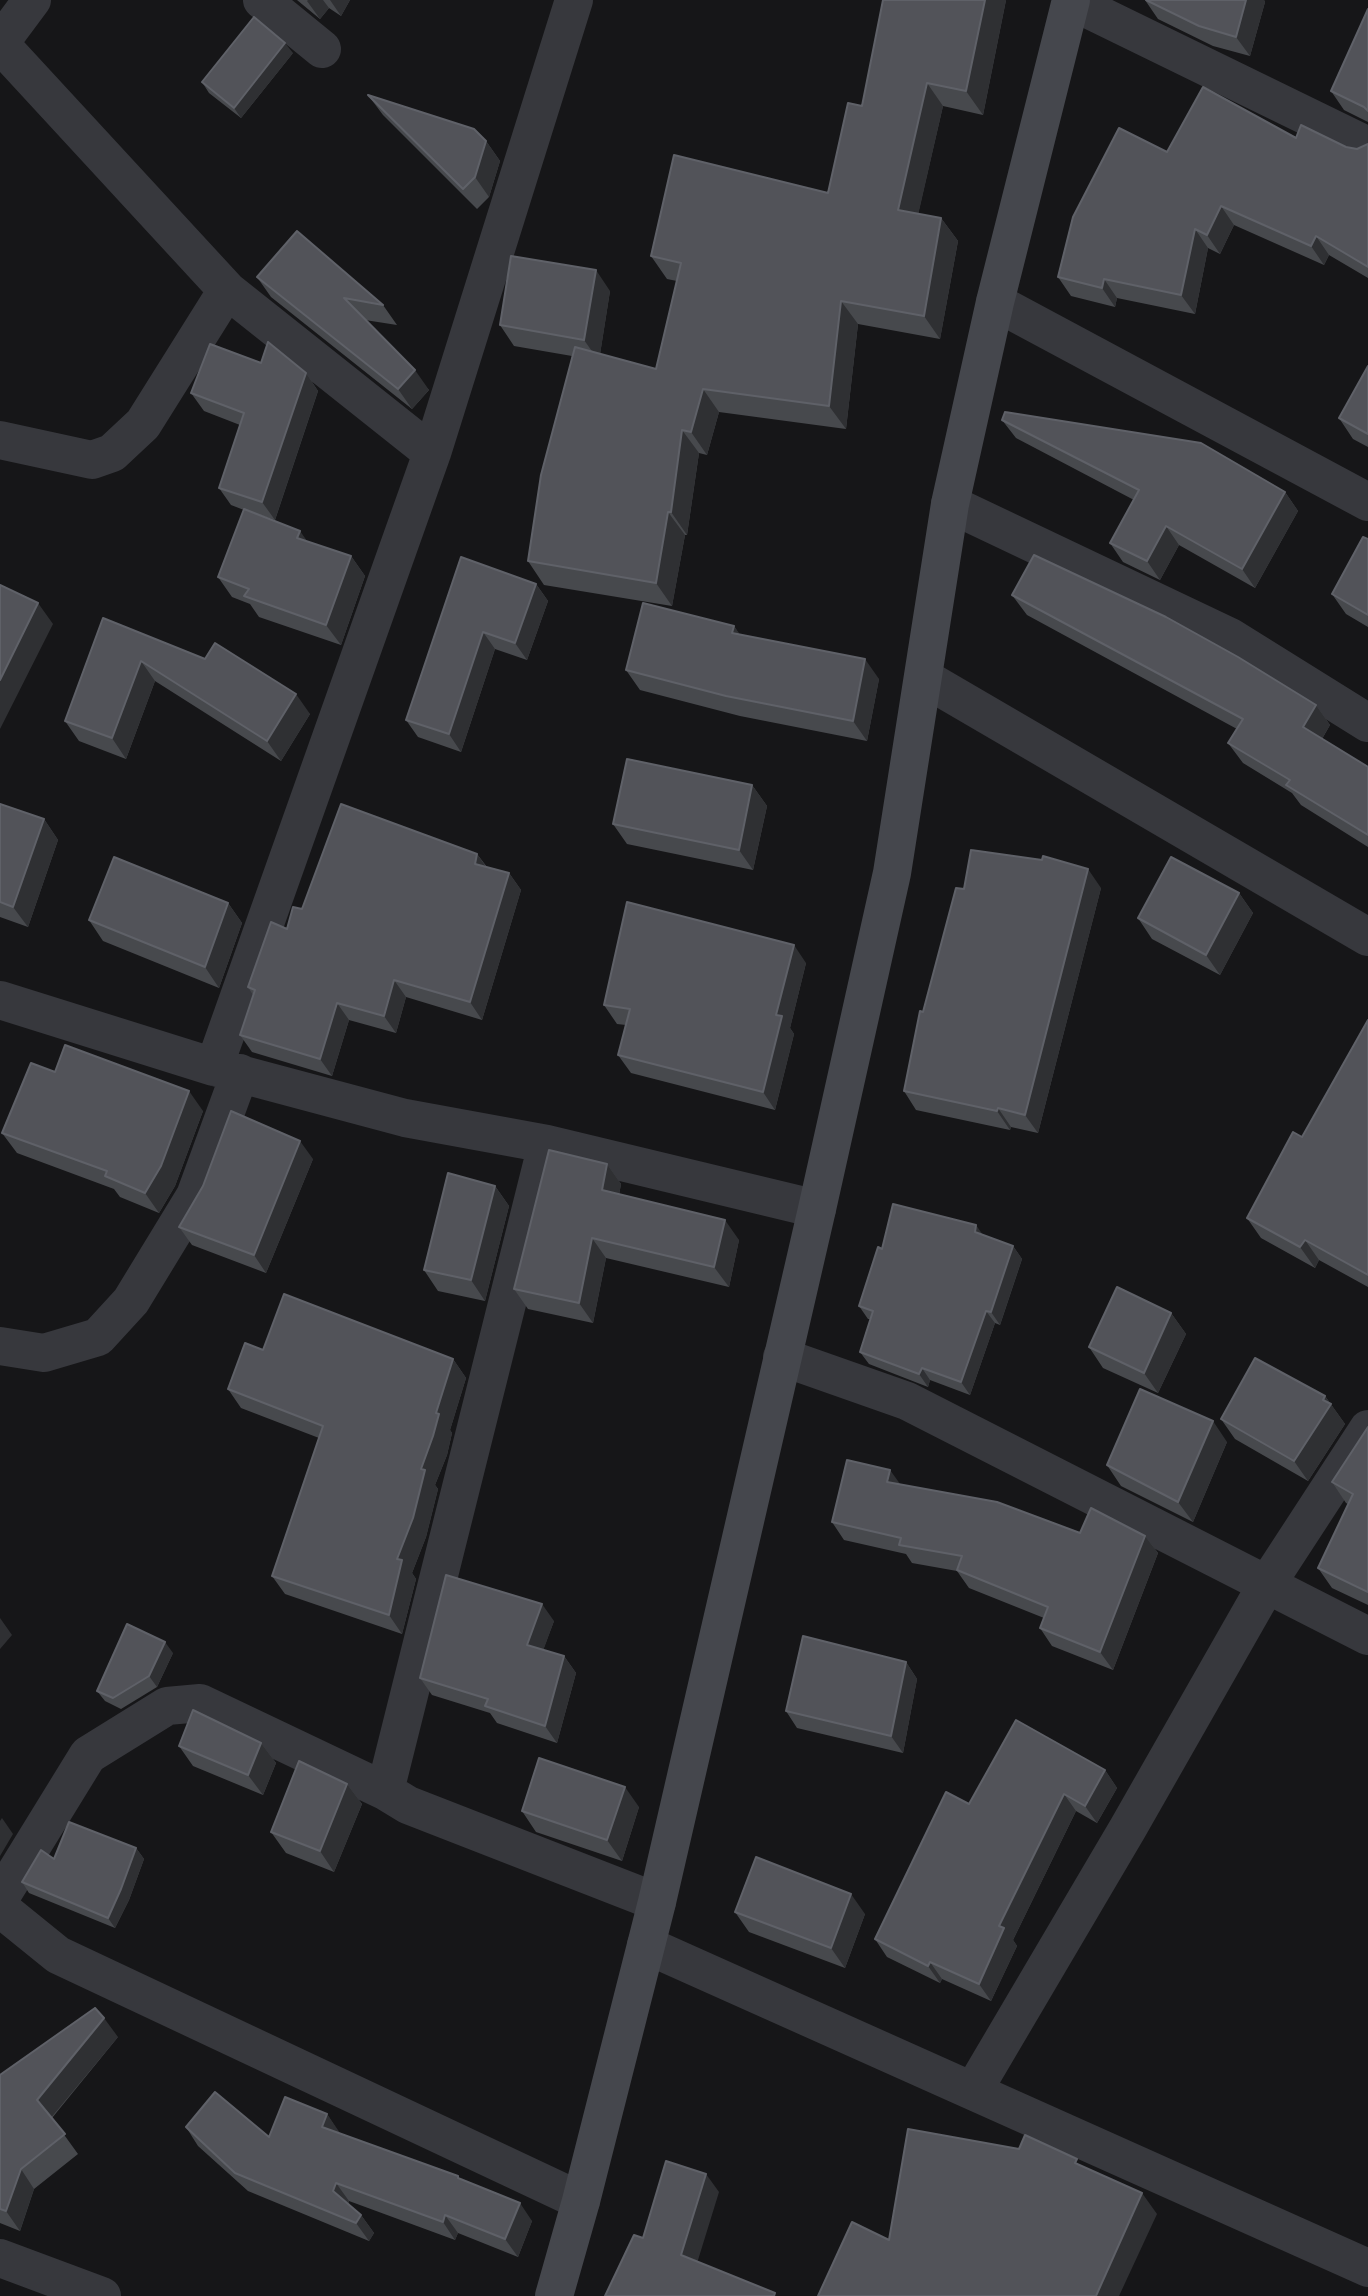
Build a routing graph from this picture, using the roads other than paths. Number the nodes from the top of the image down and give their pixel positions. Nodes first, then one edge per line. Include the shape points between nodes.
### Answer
1 (32, 0) edge
2 (261, 0) edge
3 (574, 0) edge
4 (1071, 0) edge
5 (0, 44) edge
6 (322, 48) dead end
7 (1368, 146) edge
8 (227, 290) junction
9 (995, 302) junction
10 (0, 440) edge
11 (432, 453) junction
12 (1368, 502) edge
13 (950, 504) junction
14 (924, 678) junction
15 (1368, 723) edge
16 (1368, 937) edge
17 (0, 1000) edge
18 (227, 1070) junction
19 (547, 1144) junction
20 (817, 1209) junction
21 (0, 1346) edge
22 (782, 1357) junction
23 (1368, 1429) edge
24 (1267, 1584) junction
25 (1368, 1636) edge
26 (385, 1791) junction
27 (0, 1898) edge
28 (657, 1902) junction
29 (0, 1908) edge
30 (646, 1945) junction
31 (973, 2091) junction
32 (581, 2201) junction
33 (0, 2258) edge
34 (1368, 2269) edge
35 (102, 2296) edge
36 (554, 2296) edge

1 - 5 street
2 - 6 street
3 - 11 street
4 - 7 street
4 - 9 street
5 - 8 street
8 - 10 street via 142,424 111,453 92,460
8 - 11 street
9 - 12 street
9 - 13 street
11 - 18 street
13 - 14 street
13 - 15 street via 1230,637
14 - 16 street
14 - 20 street via 892,873
17 - 18 street
18 - 19 street via 405,1118
18 - 21 street via 195,1196 131,1301 98,1337 44,1353
19 - 20 street
19 - 26 street
20 - 22 street
22 - 24 street via 907,1401
22 - 28 street
23 - 24 street
24 - 25 street
24 - 31 street
26 - 27 street via 200,1703 167,1706 88,1755
26 - 28 street via 408,1805
28 - 30 street
29 - 32 street via 58,1955
30 - 31 street
30 - 32 street
31 - 34 street
32 - 36 street
33 - 35 street

